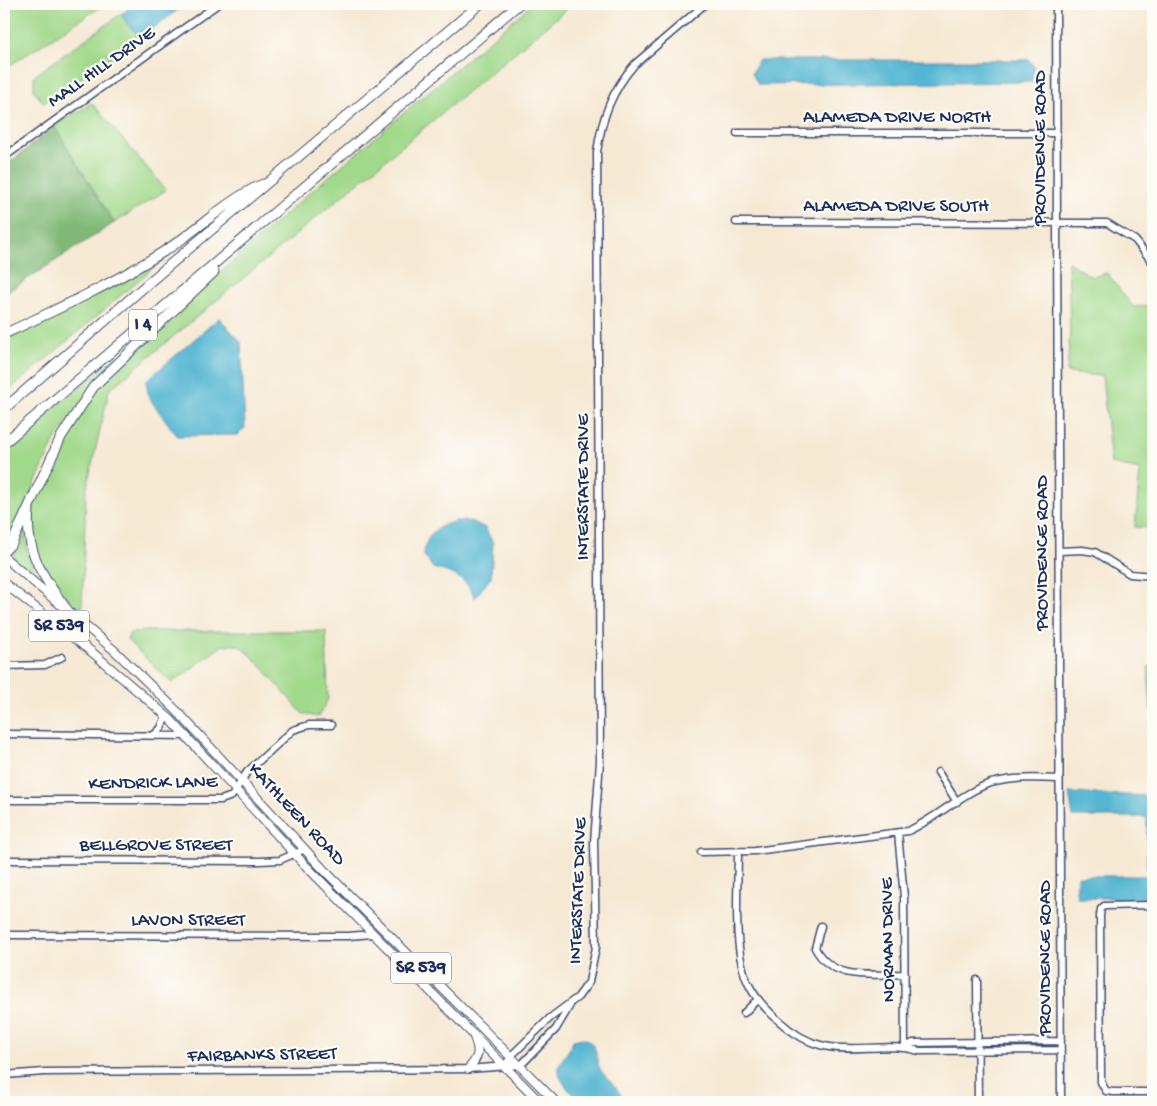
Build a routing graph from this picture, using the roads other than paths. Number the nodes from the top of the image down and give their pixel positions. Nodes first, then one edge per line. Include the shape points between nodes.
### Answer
1 (218, 4) edge
2 (480, 4) edge
3 (519, 4) edge
4 (705, 4) edge
5 (1056, 4) edge
6 (737, 133) dead end
7 (1056, 133) junction
8 (4, 157) edge
9 (273, 180) junction
10 (282, 207) junction
11 (736, 222) dead end
12 (1056, 222) junction
13 (1153, 263) edge
14 (4, 334) edge
15 (4, 409) edge
16 (4, 443) edge
17 (31, 499) junction
18 (4, 551) edge
19 (1059, 551) junction
20 (4, 557) edge
21 (1153, 576) edge
22 (4, 583) edge
23 (68, 611) junction
24 (62, 657) dead end
25 (4, 666) edge
26 (166, 716) junction
27 (331, 725) dead end
28 (4, 734) edge
29 (154, 735) junction
30 (186, 736) junction
31 (938, 772) dead end
32 (1059, 779) junction
33 (242, 782) junction
34 (236, 790) junction
35 (4, 800) edge
36 (957, 802) junction
37 (898, 833) junction
38 (305, 849) junction
39 (701, 852) dead end
40 (738, 852) junction
41 (295, 855) junction
42 (4, 860) edge
43 (1153, 905) edge
44 (821, 926) dead end
45 (372, 934) junction
46 (4, 935) edge
47 (905, 974) junction
48 (977, 980) dead end
49 (758, 999) junction
50 (571, 1004) junction
51 (744, 1012) dead end
52 (472, 1033) junction
53 (1061, 1041) junction
54 (978, 1042) junction
55 (905, 1047) junction
56 (1062, 1050) junction
57 (978, 1051) junction
58 (511, 1056) junction
59 (521, 1065) junction
60 (505, 1066) junction
61 (468, 1069) junction
62 (4, 1075) edge
63 (1153, 1092) edge
64 (540, 1102) edge
65 (556, 1102) edge
66 (978, 1102) edge
67 (1061, 1102) edge

1 - 8 street, MALL HILL DRIVE
2 - 9 highway, I 4
3 - 10 highway, I 4
4 - 50 street, INTERSTATE DRIVE via 625,75 603,118 597,152 600,762 594,842 596,947 589,982
5 - 7 street, PROVIDENCE ROAD
6 - 7 street, ALAMEDA DRIVE NORTH
7 - 12 street, PROVIDENCE ROAD
9 - 14 highway via 247,191 165,251 118,279
9 - 15 highway, I 4
10 - 16 highway, I 4
10 - 17 highway via 94,386 61,437
11 - 12 street, ALAMEDA DRIVE SOUTH
12 - 13 street, ALAMEDA DRIVE SOUTH via 1107,223 1135,240
12 - 19 street, PROVIDENCE ROAD
17 - 18 highway via 12,543
17 - 23 highway via 28,523 31,550 45,580
19 - 21 street via 1095,552 1130,574
19 - 32 street, PROVIDENCE ROAD
20 - 23 main road, KATHLEEN ROAD / SR 539
22 - 26 main road, KATHLEEN ROAD / SR 539
23 - 33 main road, KATHLEEN ROAD / SR 539 via 178,711
24 - 25 street via 45,665
26 - 29 street
26 - 30 main road, KATHLEEN ROAD / SR 539
27 - 33 street, KENDRICK LANE via 308,725 293,730 262,757
28 - 29 street
29 - 30 street
30 - 34 main road, KATHLEEN ROAD / SR 539
31 - 36 street
32 - 36 street via 1002,780
32 - 53 street, PROVIDENCE ROAD
33 - 34 street, KENDRICK LANE
33 - 38 main road, KATHLEEN ROAD / SR 539
34 - 35 street, KENDRICK LANE via 232,796 220,800
34 - 41 main road, KATHLEEN ROAD / SR 539
36 - 37 street via 927,823
37 - 40 street
37 - 47 street, NORMAN DRIVE via 903,872
38 - 41 street, BELLGROVE STREET
38 - 58 main road, KATHLEEN ROAD / SR 539
39 - 40 street
40 - 49 street via 740,959 749,986
41 - 42 street, BELLGROVE STREET via 260,861
41 - 45 main road, KATHLEEN ROAD / SR 539
43 - 63 street via 1103,907 1100,915 1101,1082 1106,1091
44 - 47 street via 816,948 833,969 850,974
45 - 46 street, LAVON STREET
45 - 52 main road, KATHLEEN ROAD / SR 539
47 - 55 street, NORMAN DRIVE
48 - 54 street
49 - 51 street
49 - 55 street via 785,1027 811,1042 836,1048
50 - 58 street, INTERSTATE DRIVE via 550,1018
50 - 59 street, INTERSTATE DRIVE via 556,1029
52 - 60 main road, KATHLEEN ROAD / SR 539
52 - 61 main road via 479,1051
53 - 54 street
53 - 56 street, PROVIDENCE ROAD
54 - 55 street via 913,1043
54 - 57 street
55 - 57 street via 919,1051
56 - 57 street
56 - 67 street, PROVIDENCE ROAD
57 - 66 street
58 - 59 main road, KATHLEEN ROAD / SR 539
58 - 60 street, INTERSTATE DRIVE
59 - 60 street, FAIRBANKS STREET
59 - 65 main road, KATHLEEN ROAD / SR 539
60 - 61 street, FAIRBANKS STREET
60 - 64 main road, KATHLEEN ROAD / SR 539
61 - 62 street, FAIRBANKS STREET

